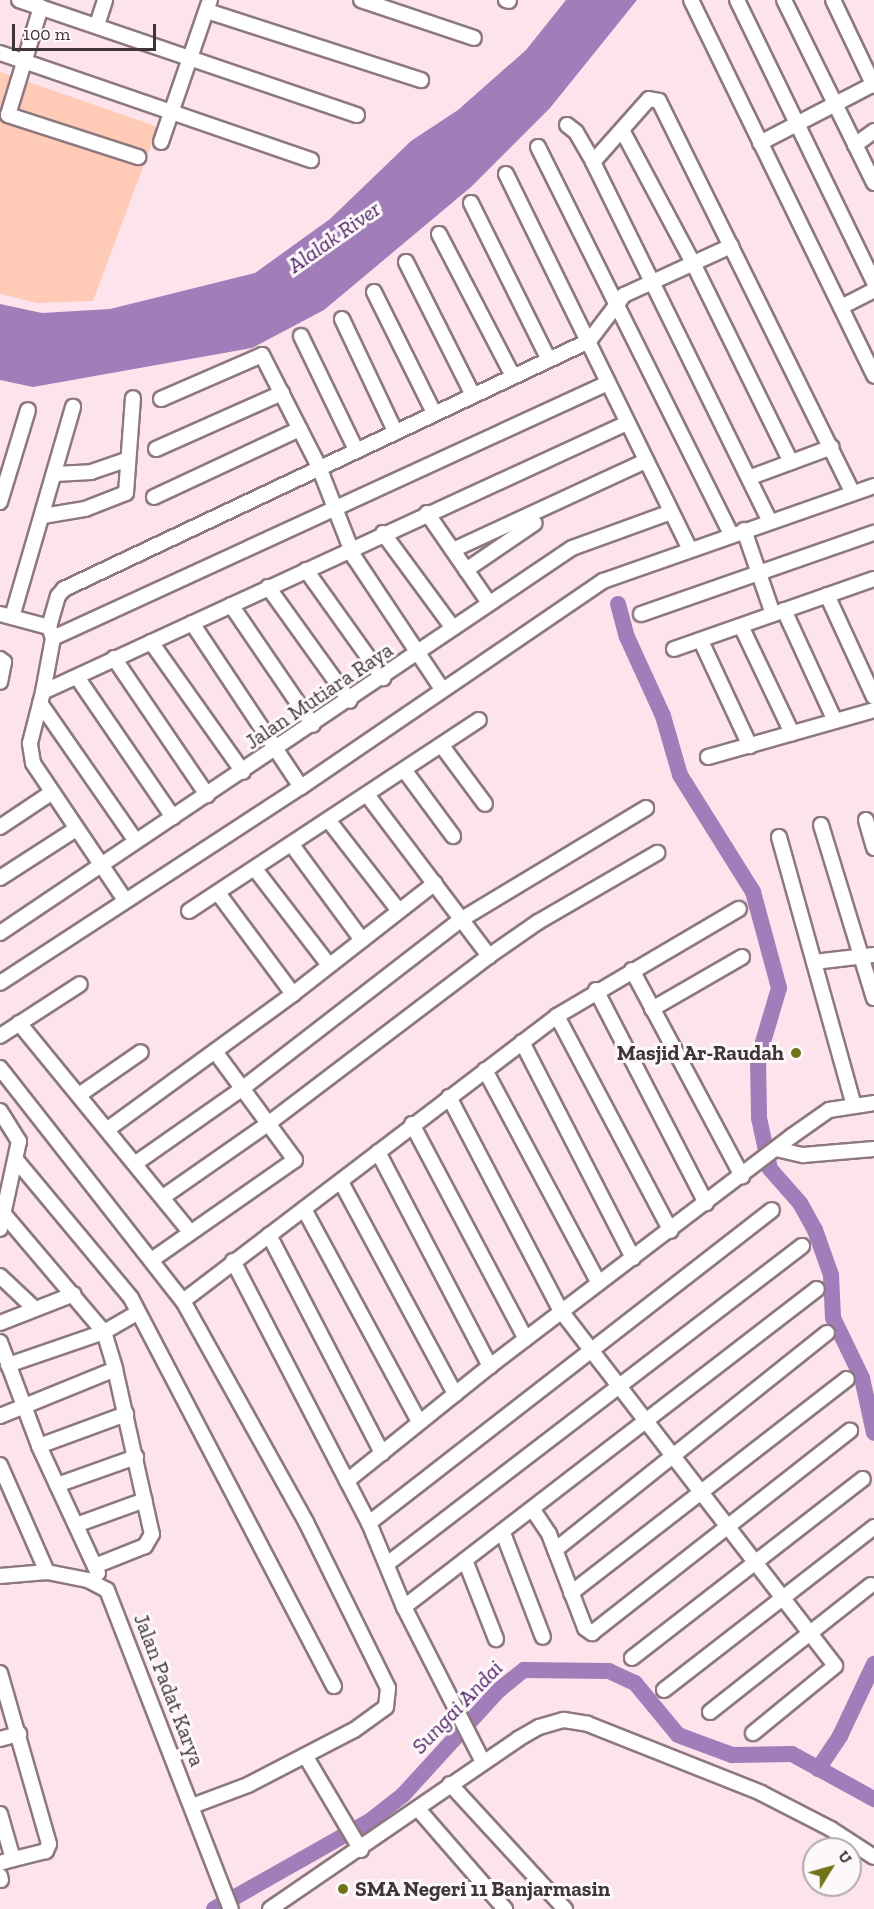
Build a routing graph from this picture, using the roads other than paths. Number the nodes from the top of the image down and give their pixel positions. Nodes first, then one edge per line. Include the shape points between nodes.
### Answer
1 (19, 0) edge
2 (105, 0) edge
3 (361, 0) edge
4 (691, 0) edge
5 (737, 0) edge
6 (784, 0) edge
7 (833, 0) edge
8 (209, 5) edge
9 (41, 7) junction
10 (97, 25) junction
11 (474, 39) dead end
12 (0, 53) edge
13 (189, 58) junction
14 (23, 61) junction
15 (421, 80) dead end
16 (874, 85) edge
17 (835, 105) junction
18 (357, 115) dead end
19 (174, 116) junction
20 (796, 124) junction
21 (567, 125) dead end
22 (622, 130) junction
23 (874, 130) edge
24 (161, 142) dead end
25 (760, 143) junction
26 (855, 146) junction
27 (538, 147) dead end
28 (138, 157) dead end
29 (311, 160) dead end
30 (593, 162) junction
31 (506, 174) dead end
32 (874, 183) edge
33 (471, 203) dead end
34 (439, 234) dead end
35 (731, 246) junction
36 (406, 262) dead end
37 (693, 263) junction
38 (652, 281) junction
39 (874, 282) edge
40 (874, 290) edge
41 (374, 292) dead end
42 (616, 303) junction
43 (841, 308) junction
44 (342, 319) dead end
45 (301, 336) dead end
46 (589, 341) junction
47 (549, 360) junction
48 (513, 376) junction
49 (874, 376) edge
50 (608, 383) junction
51 (282, 393) junction
52 (472, 395) junction
53 (133, 398) dead end
54 (161, 399) dead end
55 (73, 407) dead end
56 (28, 410) dead end
57 (434, 413) junction
58 (627, 423) junction
59 (300, 429) junction
60 (395, 431) junction
61 (832, 447) junction
62 (156, 449) dead end
63 (356, 450) junction
64 (128, 459) junction
65 (646, 461) junction
66 (791, 462) junction
67 (319, 467) junction
68 (55, 474) junction
69 (751, 477) junction
70 (874, 486) edge
71 (853, 493) junction
72 (154, 497) dead end
73 (0, 502) edge
74 (338, 510) junction
75 (671, 512) junction
76 (427, 513) junction
77 (43, 516) junction
78 (770, 521) junction
79 (535, 523) dead end
80 (737, 532) junction
81 (383, 533) junction
82 (874, 533) edge
83 (690, 549) junction
84 (351, 550) junction
85 (453, 550) junction
86 (306, 570) junction
87 (466, 570) junction
88 (758, 571) junction
89 (872, 584) edge
90 (268, 587) junction
91 (827, 595) junction
92 (489, 603) junction
93 (231, 605) junction
94 (778, 612) junction
95 (641, 614) dead end
96 (6, 616) edge
97 (192, 623) junction
98 (741, 626) junction
99 (453, 628) junction
100 (51, 633) junction
101 (701, 641) junction
102 (151, 642) junction
103 (674, 649) dead end
104 (418, 655) junction
105 (114, 658) junction
106 (0, 659) edge
107 (77, 677) junction
108 (383, 678) junction
109 (0, 682) edge
110 (442, 689) junction
111 (874, 697) edge
112 (41, 698) junction
113 (350, 701) junction
114 (874, 710) edge
115 (479, 720) dead end
116 (835, 721) junction
117 (313, 724) junction
118 (792, 733) junction
119 (442, 746) junction
120 (750, 746) junction
121 (277, 749) junction
122 (708, 757) dead end
123 (405, 771) junction
124 (243, 772) junction
125 (301, 787) junction
126 (51, 793) junction
127 (207, 795) junction
128 (368, 796) junction
129 (485, 804) dead end
130 (646, 808) dead end
131 (173, 817) junction
132 (866, 820) dead end
133 (329, 821) junction
134 (821, 825) dead end
135 (0, 827) edge
136 (76, 829) junction
137 (453, 836) dead end
138 (779, 837) dead end
139 (136, 841) junction
140 (292, 845) junction
141 (874, 848) edge
142 (657, 853) dead end
143 (100, 865) junction
144 (255, 869) junction
145 (0, 878) edge
146 (435, 883) junction
147 (218, 892) junction
148 (125, 900) junction
149 (739, 909) dead end
150 (189, 911) dead end
151 (399, 911) junction
152 (462, 919) junction
153 (0, 933) edge
154 (362, 940) junction
155 (489, 956) junction
156 (869, 956) edge
157 (742, 957) dead end
158 (814, 962) junction
159 (329, 965) junction
160 (632, 970) junction
161 (0, 983) edge
162 (80, 984) dead end
163 (596, 990) junction
164 (293, 994) junction
165 (874, 998) edge
166 (652, 1009) junction
167 (557, 1016) junction
168 (19, 1023) junction
169 (0, 1036) edge
170 (522, 1042) junction
171 (141, 1052) dead end
172 (216, 1053) junction
173 (0, 1068) edge
174 (485, 1070) junction
175 (243, 1088) junction
176 (79, 1095) junction
177 (449, 1097) junction
178 (874, 1103) edge
179 (855, 1105) junction
180 (0, 1111) edge
181 (40, 1118) junction
182 (269, 1124) junction
183 (412, 1124) junction
184 (108, 1129) junction
185 (18, 1134) junction
186 (874, 1149) edge
187 (378, 1152) junction
188 (772, 1152) junction
189 (17, 1161) junction
190 (136, 1163) junction
191 (746, 1172) junction
192 (341, 1182) junction
193 (163, 1197) junction
194 (706, 1203) junction
195 (304, 1209) junction
196 (772, 1210) dead end
197 (3, 1213) junction
198 (0, 1229) edge
199 (671, 1231) junction
200 (189, 1232) junction
201 (269, 1235) junction
202 (802, 1246) dead end
203 (633, 1258) junction
204 (153, 1259) junction
205 (233, 1261) junction
206 (0, 1276) edge
207 (598, 1282) junction
208 (817, 1289) dead end
209 (74, 1294) junction
210 (183, 1301) junction
211 (35, 1310) junction
212 (561, 1311) junction
213 (138, 1312) junction
214 (0, 1323) edge
215 (104, 1332) junction
216 (827, 1333) dead end
217 (526, 1339) junction
218 (0, 1342) edge
219 (590, 1350) junction
220 (8, 1365) junction
221 (490, 1366) junction
222 (115, 1369) junction
223 (847, 1379) dead end
224 (618, 1386) junction
225 (455, 1394) junction
226 (23, 1407) junction
227 (126, 1414) junction
228 (0, 1416) edge
229 (647, 1421) junction
230 (419, 1422) junction
231 (850, 1431) dead end
232 (39, 1446) junction
233 (382, 1453) junction
234 (136, 1456) junction
235 (676, 1457) junction
236 (0, 1465) edge
237 (863, 1479) dead end
238 (347, 1481) junction
239 (57, 1485) junction
240 (703, 1492) junction
241 (145, 1500) junction
242 (533, 1510) junction
243 (369, 1523) junction
244 (76, 1525) junction
245 (874, 1527) edge
246 (727, 1528) junction
247 (503, 1533) junction
248 (555, 1550) junction
249 (465, 1560) junction
250 (387, 1564) junction
251 (754, 1564) junction
252 (95, 1566) junction
253 (47, 1572) junction
254 (1, 1574) edge
255 (104, 1586) junction
256 (871, 1586) dead end
257 (571, 1593) junction
258 (780, 1598) junction
259 (404, 1607) junction
260 (809, 1634) junction
261 (543, 1637) dead end
262 (496, 1639) dead end
263 (632, 1658) dead end
264 (0, 1673) edge
265 (334, 1686) dead end
266 (664, 1690) dead end
267 (710, 1712) dead end
268 (753, 1733) dead end
269 (19, 1734) junction
270 (0, 1739) edge
271 (306, 1757) junction
272 (483, 1762) junction
273 (450, 1784) junction
274 (192, 1806) junction
275 (418, 1809) junction
276 (0, 1814) edge
277 (357, 1845) junction
278 (874, 1857) edge
279 (7, 1861) edge
280 (559, 1907) edge
281 (231, 1909) edge
282 (270, 1909) edge
283 (505, 1909) edge

1 - 9 street
2 - 10 street
3 - 11 street
4 - 25 street
5 - 20 street
6 - 17 street
7 - 16 street
8 - 13 street
8 - 15 street
9 - 10 street
9 - 14 street
10 - 13 street
12 - 14 street
13 - 18 street
13 - 19 street
14 - 19 street
14 - 28 street via 8,115
16 - 17 street
17 - 20 street
17 - 26 street
19 - 24 street
19 - 29 street
20 - 25 street
20 - 39 street
21 - 30 street via 576,132
22 - 30 street
22 - 35 street via 649,99 659,100
22 - 37 street
23 - 26 street
25 - 43 street
26 - 32 street
27 - 42 street
30 - 38 street
31 - 46 street
33 - 47 street
34 - 48 street
35 - 37 street
35 - 61 street
36 - 52 street
37 - 38 street
37 - 66 street
38 - 42 street
38 - 69 street
40 - 43 street
41 - 57 street
42 - 46 street
42 - 80 street
43 - 49 street
44 - 60 street
45 - 63 street
46 - 47 street
46 - 50 street
47 - 48 street
48 - 52 street
50 - 58 street
50 - 74 street
51 - 54 street via 261,354
51 - 59 street
51 - 62 street
52 - 57 street
53 - 64 street
55 - 68 street
56 - 73 street
57 - 60 street
58 - 65 street
58 - 76 street
59 - 67 street
59 - 72 street
60 - 63 street
61 - 66 street
61 - 71 street
63 - 67 street
64 - 68 street via 91,472
64 - 77 street via 126,493 85,509
65 - 75 street
65 - 85 street
66 - 69 street
67 - 74 street
67 - 100 street via 64,589 58,596
68 - 77 street
69 - 78 street
70 - 71 street
71 - 78 street
74 - 84 street
74 - 100 street
75 - 83 street
75 - 92 street, Jalan Mutiara Raya via 588,540
76 - 81 street
76 - 85 street
77 - 96 street
78 - 80 street
79 - 87 street
80 - 83 street
80 - 88 street
81 - 84 street
81 - 99 street
82 - 88 street
83 - 110 street via 603,581
84 - 86 street
84 - 104 street
85 - 87 street
86 - 90 street
86 - 108 street
87 - 92 street
88 - 94 street
88 - 95 street
89 - 91 street
90 - 93 street
90 - 113 street
91 - 94 street
91 - 111 street
92 - 99 street, Jalan Mutiara Raya
93 - 97 street
93 - 117 street
94 - 98 street
94 - 116 street
96 - 100 street
97 - 102 street
97 - 121 street
98 - 101 street
98 - 118 street
99 - 104 street, Jalan Mutiara Raya
100 - 112 street
101 - 103 street
101 - 120 street
102 - 105 street
102 - 124 street
104 - 108 street, Jalan Mutiara Raya
104 - 110 street
105 - 107 street
105 - 127 street
106 - 109 street via 4,663
107 - 112 street
107 - 131 street
108 - 113 street, Jalan Mutiara Raya
110 - 125 street
112 - 126 street via 30,750 36,770
112 - 139 street
113 - 117 street, Jalan Mutiara Raya
114 - 116 street
115 - 119 street
116 - 118 street
117 - 121 street, Jalan Mutiara Raya
118 - 120 street
119 - 123 street
119 - 129 street
120 - 122 street
121 - 124 street, Jalan Mutiara Raya
121 - 125 street
123 - 128 street
123 - 137 street
124 - 127 street, Jalan Mutiara Raya
125 - 148 street
126 - 135 street
126 - 136 street
127 - 131 street, Jalan Mutiara Raya
128 - 133 street
128 - 146 street
130 - 152 street
131 - 139 street, Jalan Mutiara Raya
132 - 141 street
133 - 140 street
133 - 151 street
134 - 156 street
136 - 143 street
136 - 145 street
138 - 158 street
139 - 143 street, Jalan Mutiara Raya
140 - 144 street
140 - 154 street
142 - 155 street via 555,912
143 - 148 street
143 - 153 street, Jalan Mutiara Raya
144 - 147 street
144 - 159 street
146 - 151 street
146 - 152 street
147 - 150 street
147 - 164 street
148 - 161 street
149 - 160 street
151 - 154 street
152 - 155 street
152 - 175 street
154 - 159 street
155 - 182 street
156 - 158 street
156 - 165 street
157 - 166 street
158 - 179 street
159 - 164 street
160 - 163 street
160 - 166 street
162 - 168 street
163 - 167 street
163 - 194 street
164 - 172 street
166 - 191 street
167 - 170 street
167 - 199 street
168 - 169 street
168 - 176 street
170 - 174 street
170 - 203 street
171 - 176 street
172 - 175 street
172 - 184 street
173 - 181 street
174 - 177 street
174 - 207 street
175 - 182 street
175 - 190 street
176 - 184 street
177 - 183 street
177 - 212 street
178 - 179 street
179 - 188 street via 830,1110
180 - 185 street
181 - 185 street
181 - 204 street
182 - 193 street
182 - 200 street via 295,1160
183 - 187 street
183 - 217 street
184 - 190 street
185 - 189 street
186 - 188 street via 803,1155
187 - 192 street
187 - 221 street
188 - 191 street
189 - 197 street
189 - 213 street via 127,1292
190 - 193 street
191 - 194 street
192 - 195 street
192 - 225 street
193 - 200 street
194 - 199 street
195 - 201 street
195 - 230 street
196 - 219 street
197 - 198 street
197 - 209 street
199 - 203 street
200 - 204 street
201 - 205 street
201 - 233 street
202 - 224 street
203 - 207 street
204 - 210 street
205 - 210 street
205 - 238 street
206 - 211 street
207 - 212 street
208 - 229 street
209 - 211 street
209 - 215 street
210 - 271 street via 306,1522 388,1688 388,1702 381,1712
211 - 214 street
212 - 217 street
212 - 219 street
213 - 215 street
213 - 265 street
215 - 220 street
215 - 222 street
216 - 235 street
217 - 221 street
218 - 220 street, Jalan Padat Karya
219 - 224 street
219 - 243 street
220 - 226 street, Jalan Padat Karya
221 - 225 street
222 - 226 street
222 - 227 street
223 - 240 street
224 - 229 street
224 - 250 street
225 - 230 street
226 - 228 street
226 - 232 street, Jalan Padat Karya
227 - 232 street
227 - 234 street
229 - 235 street
229 - 242 street
230 - 233 street
231 - 246 street
232 - 239 street, Jalan Padat Karya
233 - 238 street
234 - 239 street
234 - 241 street
235 - 240 street
235 - 248 street
236 - 253 street
237 - 251 street
238 - 243 street
239 - 244 street, Jalan Padat Karya
240 - 246 street
240 - 257 street
241 - 244 street
241 - 252 street via 152,1534 149,1542
242 - 247 street
242 - 248 street
243 - 250 street
244 - 252 street, Jalan Padat Karya
245 - 258 street
246 - 251 street
246 - 257 street via 592,1633 585,1628
247 - 249 street
247 - 261 street
248 - 257 street
249 - 259 street
249 - 262 street
250 - 259 street
251 - 258 street
251 - 263 street
252 - 255 street, Jalan Padat Karya
253 - 254 street
253 - 255 street
255 - 274 street, Jalan Padat Karya
256 - 260 street
258 - 260 street
258 - 266 street
259 - 272 street
260 - 267 street
260 - 268 street via 836,1668
264 - 269 street
269 - 270 street
269 - 279 street via 49,1847
271 - 274 street
271 - 277 street
272 - 273 street
272 - 278 street via 539,1727 576,1721 761,1793 831,1829
273 - 275 street
273 - 280 street
274 - 281 street, Jalan Padat Karya
275 - 277 street
275 - 283 street
276 - 279 street
277 - 282 street

